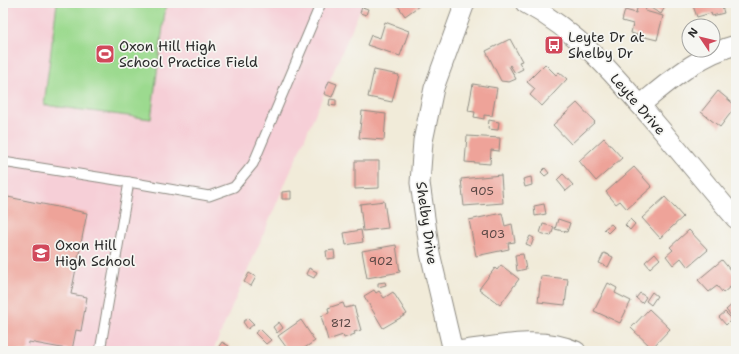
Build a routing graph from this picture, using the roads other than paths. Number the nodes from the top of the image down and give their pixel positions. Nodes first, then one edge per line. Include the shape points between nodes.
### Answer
1 (321, 3) edge
2 (465, 3) edge
3 (525, 3) edge
4 (736, 45) edge
5 (640, 105) junction
6 (3, 162) edge
7 (129, 182) junction
8 (736, 219) edge
9 (100, 351) edge
10 (453, 351) edge
11 (458, 351) edge
12 (576, 351) edge

1 - 7 lane via 253,164 234,187 209,196
2 - 10 street, Shelby Drive via 434,88 423,141 420,183 430,253
3 - 5 street, Leyte Drive via 575,35
4 - 5 street via 707,55
5 - 8 street, Leyte Drive
6 - 7 lane
7 - 9 lane
11 - 12 street via 526,343 554,344

